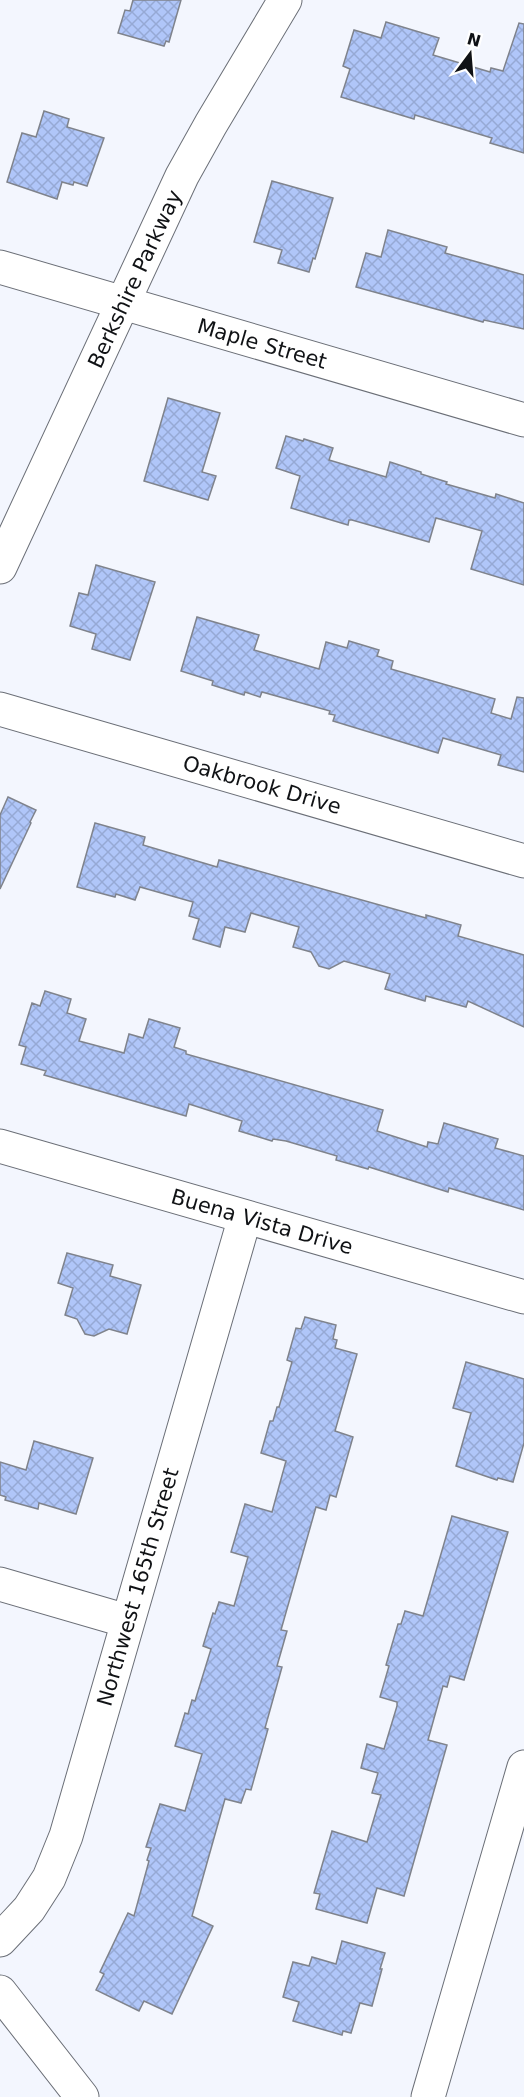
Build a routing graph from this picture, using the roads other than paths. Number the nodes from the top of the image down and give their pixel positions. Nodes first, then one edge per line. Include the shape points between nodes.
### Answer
1 (285, 0) edge
2 (0, 267) edge
3 (124, 303) junction
4 (524, 420) edge
5 (0, 567) edge
6 (0, 709) edge
7 (524, 861) edge
8 (0, 1146) edge
9 (245, 1217) junction
10 (524, 1297) edge
11 (0, 1584) edge
12 (128, 1621) junction
13 (524, 1767) edge
14 (0, 1940) edge
15 (0, 1992) edge
16 (82, 2097) edge
17 (428, 2097) edge

1 - 3 street, Berkshire Parkway via 182,176
2 - 3 street, Maple Street
3 - 4 street, Maple Street
3 - 5 street, Berkshire Parkway
6 - 7 street, Oakbrook Drive
8 - 9 street, Buena Vista Drive
9 - 10 street, Buena Vista Drive
9 - 12 street, Northwest 165th Street
11 - 12 street
12 - 14 street, Northwest 165th Street via 54,1868 29,1909
13 - 17 street
15 - 16 street

